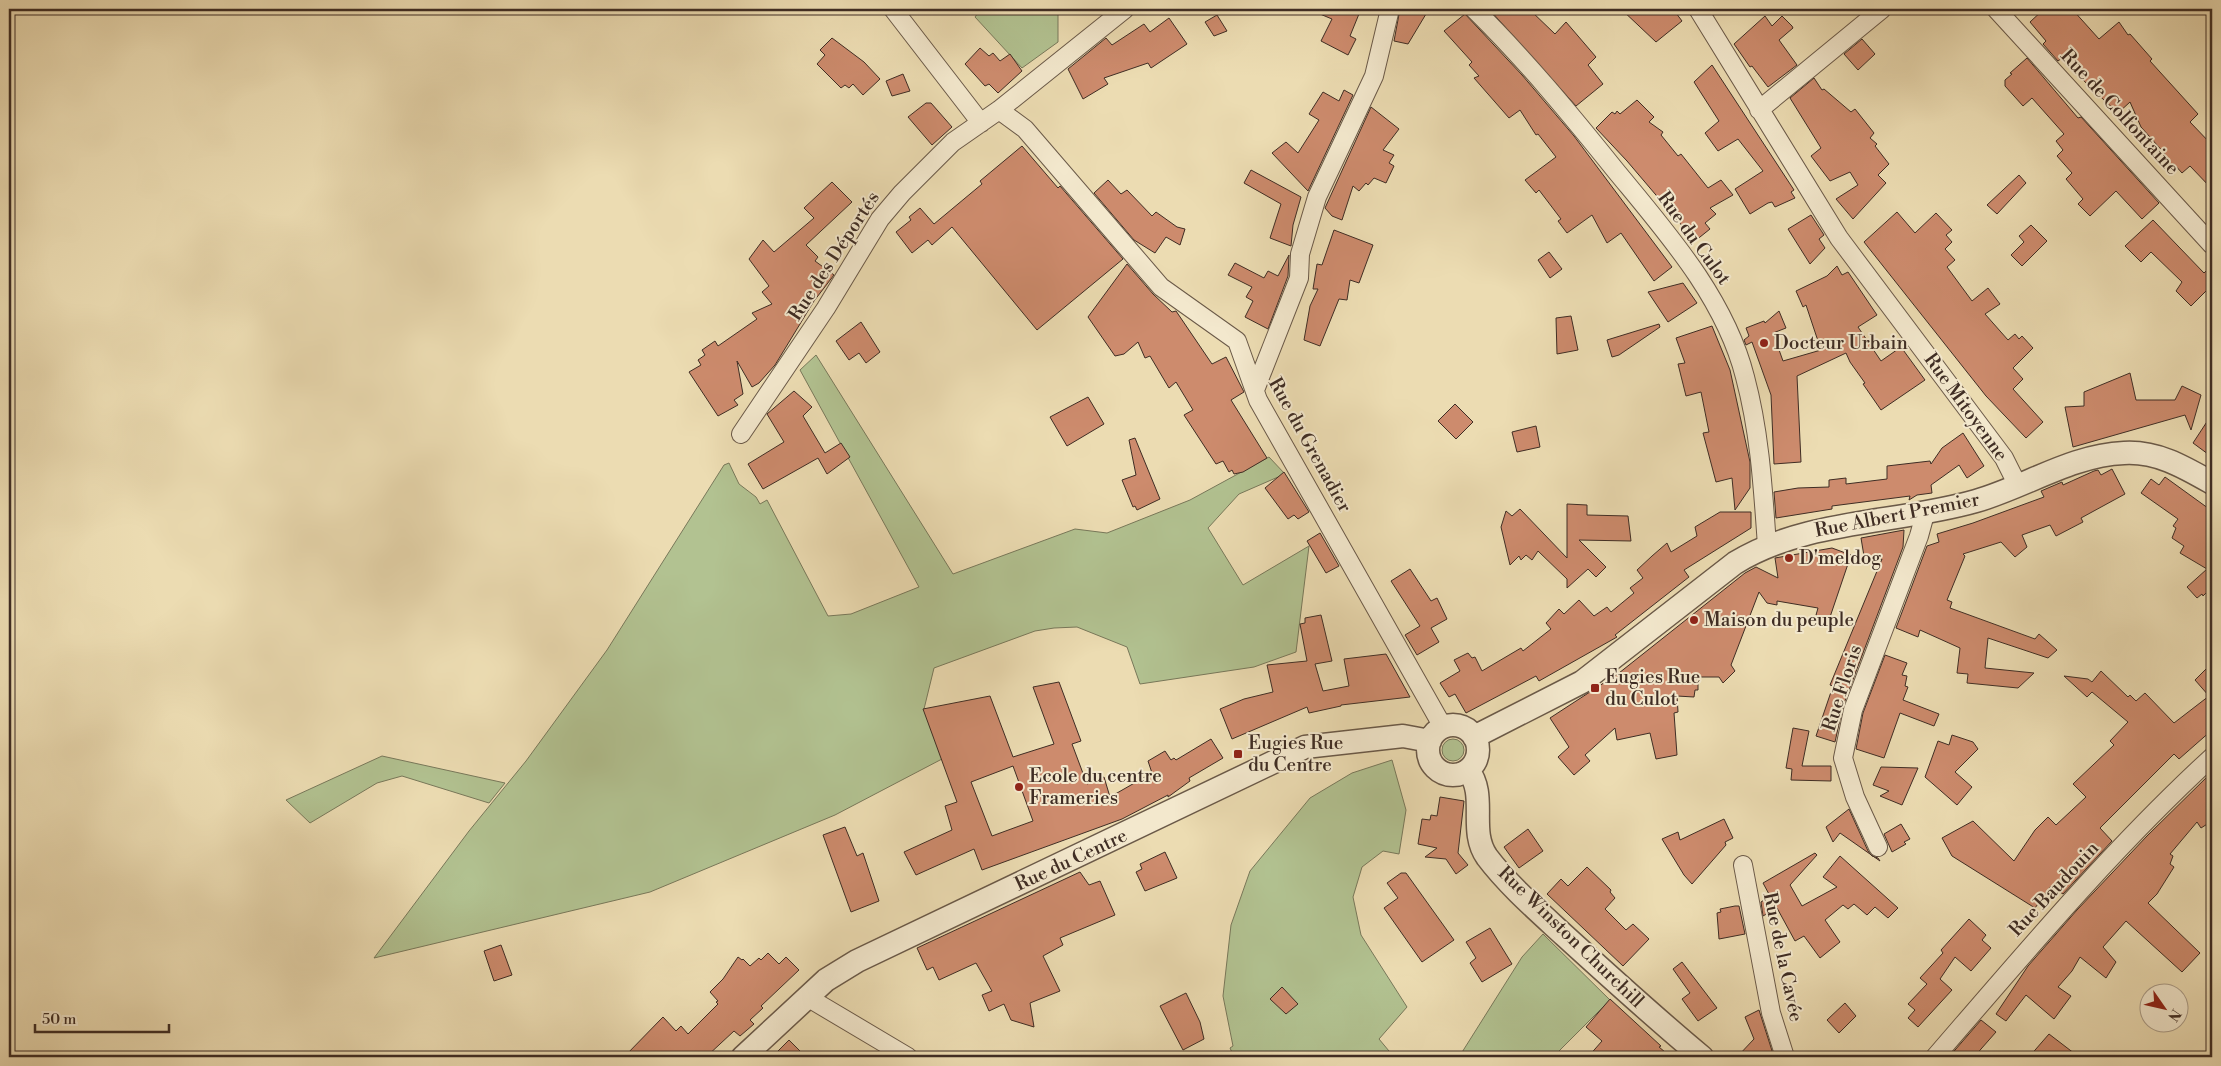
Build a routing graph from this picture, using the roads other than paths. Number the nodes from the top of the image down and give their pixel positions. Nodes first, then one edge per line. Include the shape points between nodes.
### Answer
1 (893, 9) edge
2 (1125, 9) edge
3 (1390, 9) edge
4 (1474, 9) edge
5 (1698, 9) edge
6 (1882, 9) edge
7 (1996, 9) edge
8 (999, 110) junction
9 (1759, 110) junction
10 (981, 123) junction
11 (2212, 245) edge
12 (1255, 390) junction
13 (740, 434) dead end
14 (2212, 483) edge
15 (2018, 486) junction
16 (1925, 514) junction
17 (1767, 546) junction
18 (1437, 734) junction
19 (1474, 737) junction
20 (2212, 757) edge
21 (1468, 770) junction
22 (1878, 847) dead end
23 (1744, 865) dead end
24 (807, 997) junction
25 (743, 1057) edge
26 (908, 1057) edge
27 (1702, 1057) edge
28 (1785, 1057) edge
29 (1935, 1057) edge

1 - 10 street
2 - 8 street, Rue des Déportés
3 - 12 street via 1374,76 1317,196 1300,254 1299,278
4 - 17 street, Rue du Culot via 1560,101 1673,241 1721,313 1745,376 1760,451
5 - 9 street, Rue Mitoyenne
6 - 9 street
7 - 11 street, Rue de Colfontaine
8 - 10 street, Rue des Déportés
8 - 12 street, Rue du Grenadier via 1025,129 1161,287 1237,341
9 - 15 street, Rue Mitoyenne via 1839,238 2004,458
10 - 13 street, Rue des Déportés via 953,142 880,219 826,308
12 - 18 street, Rue du Grenadier
14 - 15 street via 2164,458 2124,453 2085,460
15 - 16 street, Rue Albert Premier via 1988,498
16 - 17 street, Rue Albert Premier via 1808,533
16 - 22 street, Rue Floris via 1853,710 1843,758 1855,797
17 - 19 street, Rue Albert Premier via 1714,578 1582,682
18 - 19 street via 1452,726 1463,728
18 - 21 street via 1429,758 1438,770 1453,775
18 - 24 street, Rue du Centre via 1305,748 857,961
19 - 21 street via 1477,756
20 - 29 street, Rue Baudouin via 2067,904
21 - 27 street, Rue Winston Churchill via 1478,793 1478,836 1486,856 1532,905
23 - 28 street, Rue de la Cavée via 1770,1013
24 - 25 street, Rue du Centre
24 - 26 street

